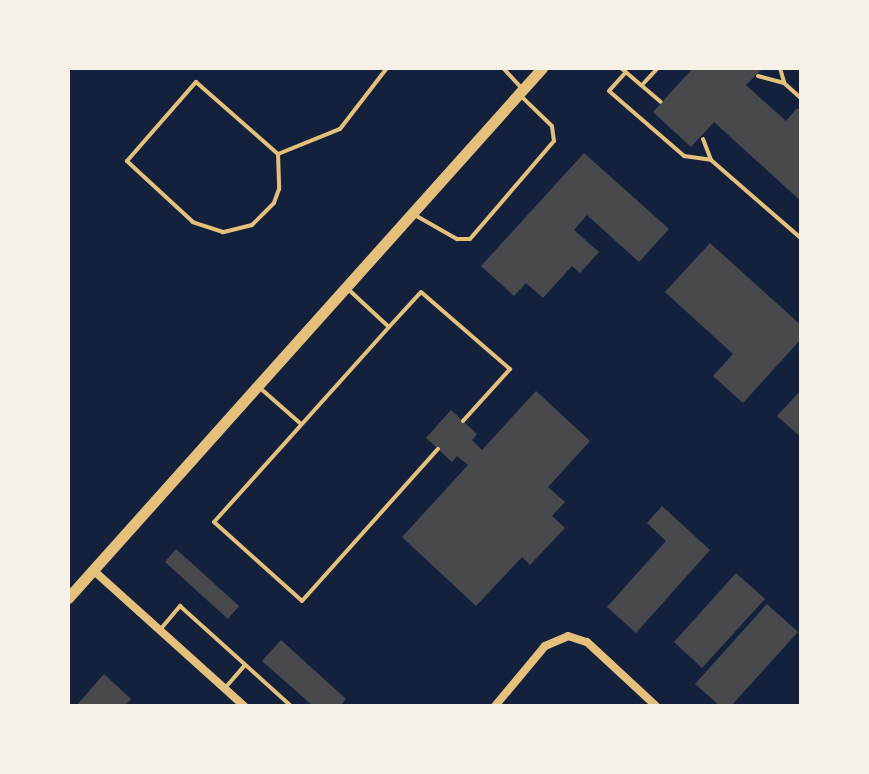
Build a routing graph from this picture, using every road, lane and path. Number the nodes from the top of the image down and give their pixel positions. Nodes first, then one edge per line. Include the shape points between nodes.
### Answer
1 (387, 68) edge
2 (503, 68) edge
3 (542, 68) edge
4 (658, 68) edge
5 (780, 68) edge
6 (623, 70) edge
7 (758, 76) dead end
8 (784, 83) junction
9 (642, 85) junction
10 (521, 91) junction
11 (802, 99) edge
12 (661, 102) dead end
13 (703, 138) dead end
14 (278, 154) junction
15 (711, 160) junction
16 (412, 214) junction
17 (802, 239) edge
18 (346, 287) junction
19 (389, 328) junction
20 (257, 386) junction
21 (463, 421) dead end
22 (301, 424) junction
23 (438, 449) dead end
24 (93, 570) junction
25 (68, 598) edge
26 (159, 630) junction
27 (245, 665) junction
28 (224, 689) junction
29 (244, 706) edge
30 (291, 706) edge
31 (494, 706) edge
32 (656, 706) edge

1 - 14 lane via 340,129
2 - 10 lane
3 - 10 main road
4 - 9 lane
5 - 8 lane
6 - 9 lane
6 - 15 lane via 610,91 684,156
7 - 8 lane
8 - 11 lane
9 - 12 lane
10 - 16 main road
10 - 16 lane via 552,126 554,141 470,240
13 - 15 lane
14 - 14 lane via 196,82 126,161 193,222 223,232 252,225 274,203
15 - 17 lane
16 - 18 main road
18 - 19 lane
18 - 20 main road
19 - 21 lane via 421,292 510,369
19 - 22 lane
20 - 22 lane
20 - 24 main road
22 - 23 lane via 214,522 302,601
24 - 25 main road
24 - 26 street
26 - 27 lane via 180,606
26 - 28 street
27 - 28 lane
27 - 30 lane
28 - 29 street
31 - 32 street via 551,642 573,636

